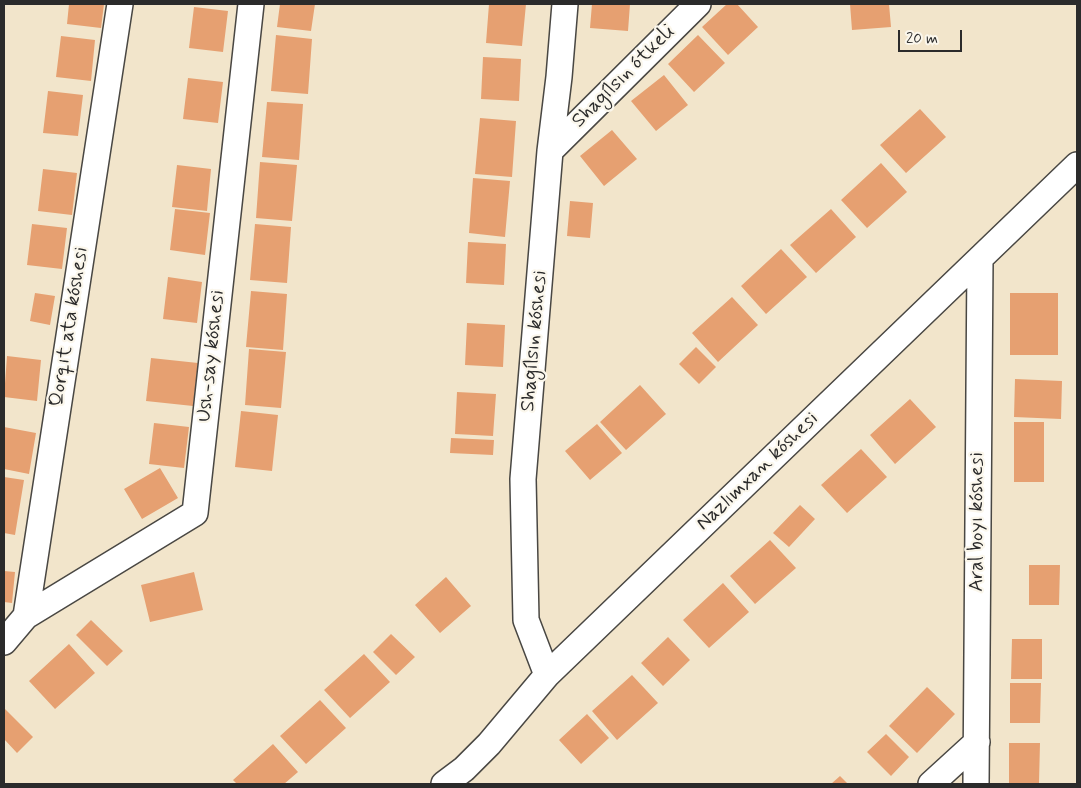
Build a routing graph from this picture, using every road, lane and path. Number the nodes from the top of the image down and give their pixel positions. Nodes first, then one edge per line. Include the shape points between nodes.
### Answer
1 (120, 4) edge
2 (251, 4) edge
3 (565, 4) edge
4 (698, 4) edge
5 (550, 151) junction
6 (1077, 165) edge
7 (980, 260) junction
8 (26, 616) junction
9 (4, 642) edge
10 (547, 675) junction
11 (977, 742) junction
12 (444, 784) edge
13 (931, 784) edge
14 (976, 784) edge

1 - 8 street, Qorqıt ata kóshesi
2 - 8 street, Ush-say kóshesi via 194,512
3 - 5 street, Shaǵılsın kóshesi
4 - 5 street, Shaǵılsın ótkeli
5 - 10 street, Shaǵılsın kóshesi via 523,479 526,620
6 - 7 street, Nazlımxan kóshesi
7 - 10 street, Nazlımxan kóshesi
7 - 11 street, Aral boyı kóshesi
8 - 9 street
10 - 12 street, Nazlımxan kóshesi via 489,744
11 - 13 street
11 - 14 street, Aral boyı kóshesi

